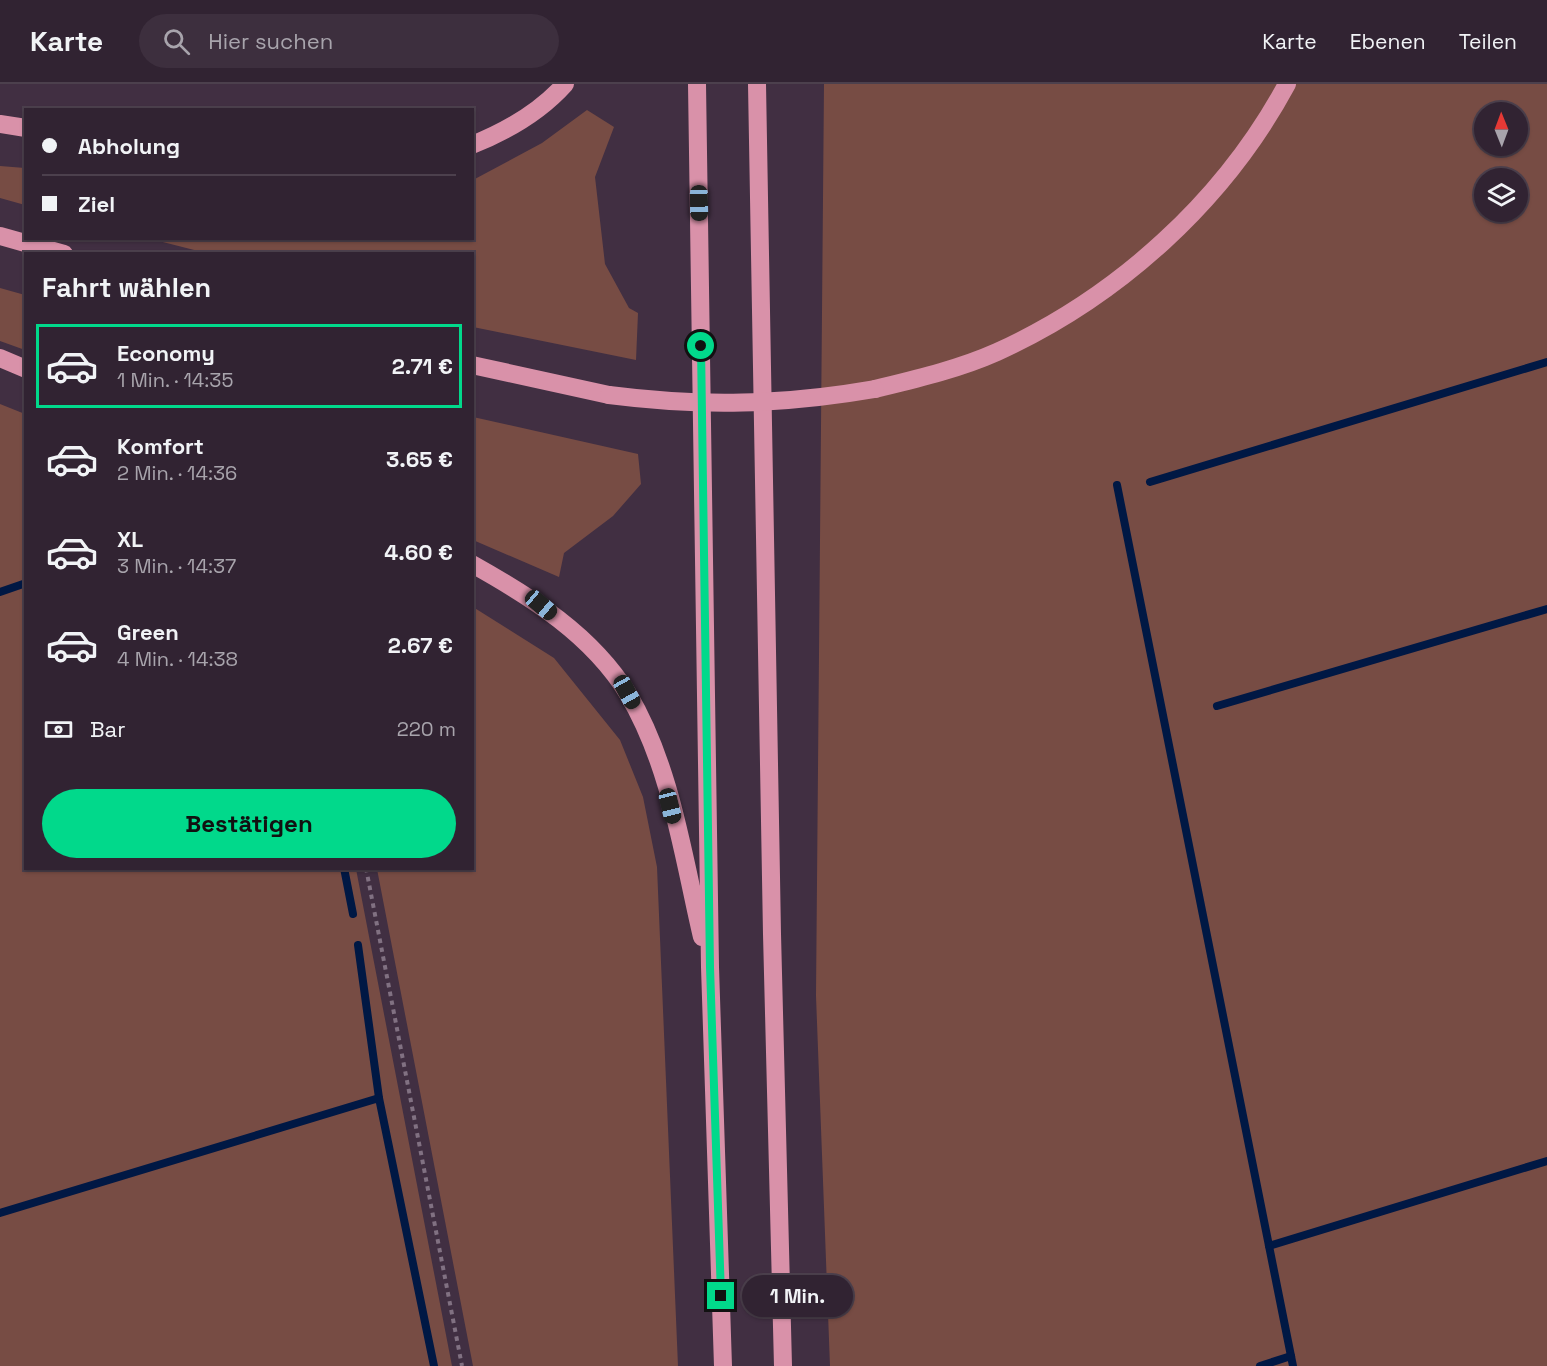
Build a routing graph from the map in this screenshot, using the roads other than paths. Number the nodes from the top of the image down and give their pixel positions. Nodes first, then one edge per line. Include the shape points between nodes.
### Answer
1 (565, 84) edge
2 (697, 84) edge
3 (757, 84) edge
4 (1287, 84) edge
5 (0, 124) edge
6 (24, 128) edge
7 (474, 144) edge
8 (0, 236) edge
9 (57, 252) edge
10 (0, 358) edge
11 (474, 365) edge
12 (24, 368) edge
13 (474, 565) edge
14 (710, 967) junction
15 (723, 1366) edge
16 (783, 1366) edge

1 - 7 highway via 514,126
2 - 14 highway
3 - 16 highway
4 - 11 highway, bridge via 1241,156 1201,205 1155,249 1106,289 1052,324 996,352 936,374 823,398 759,404 662,402
5 - 6 highway
8 - 9 highway
10 - 12 highway
13 - 14 highway via 541,605 576,634 627,692 659,763
14 - 15 highway

